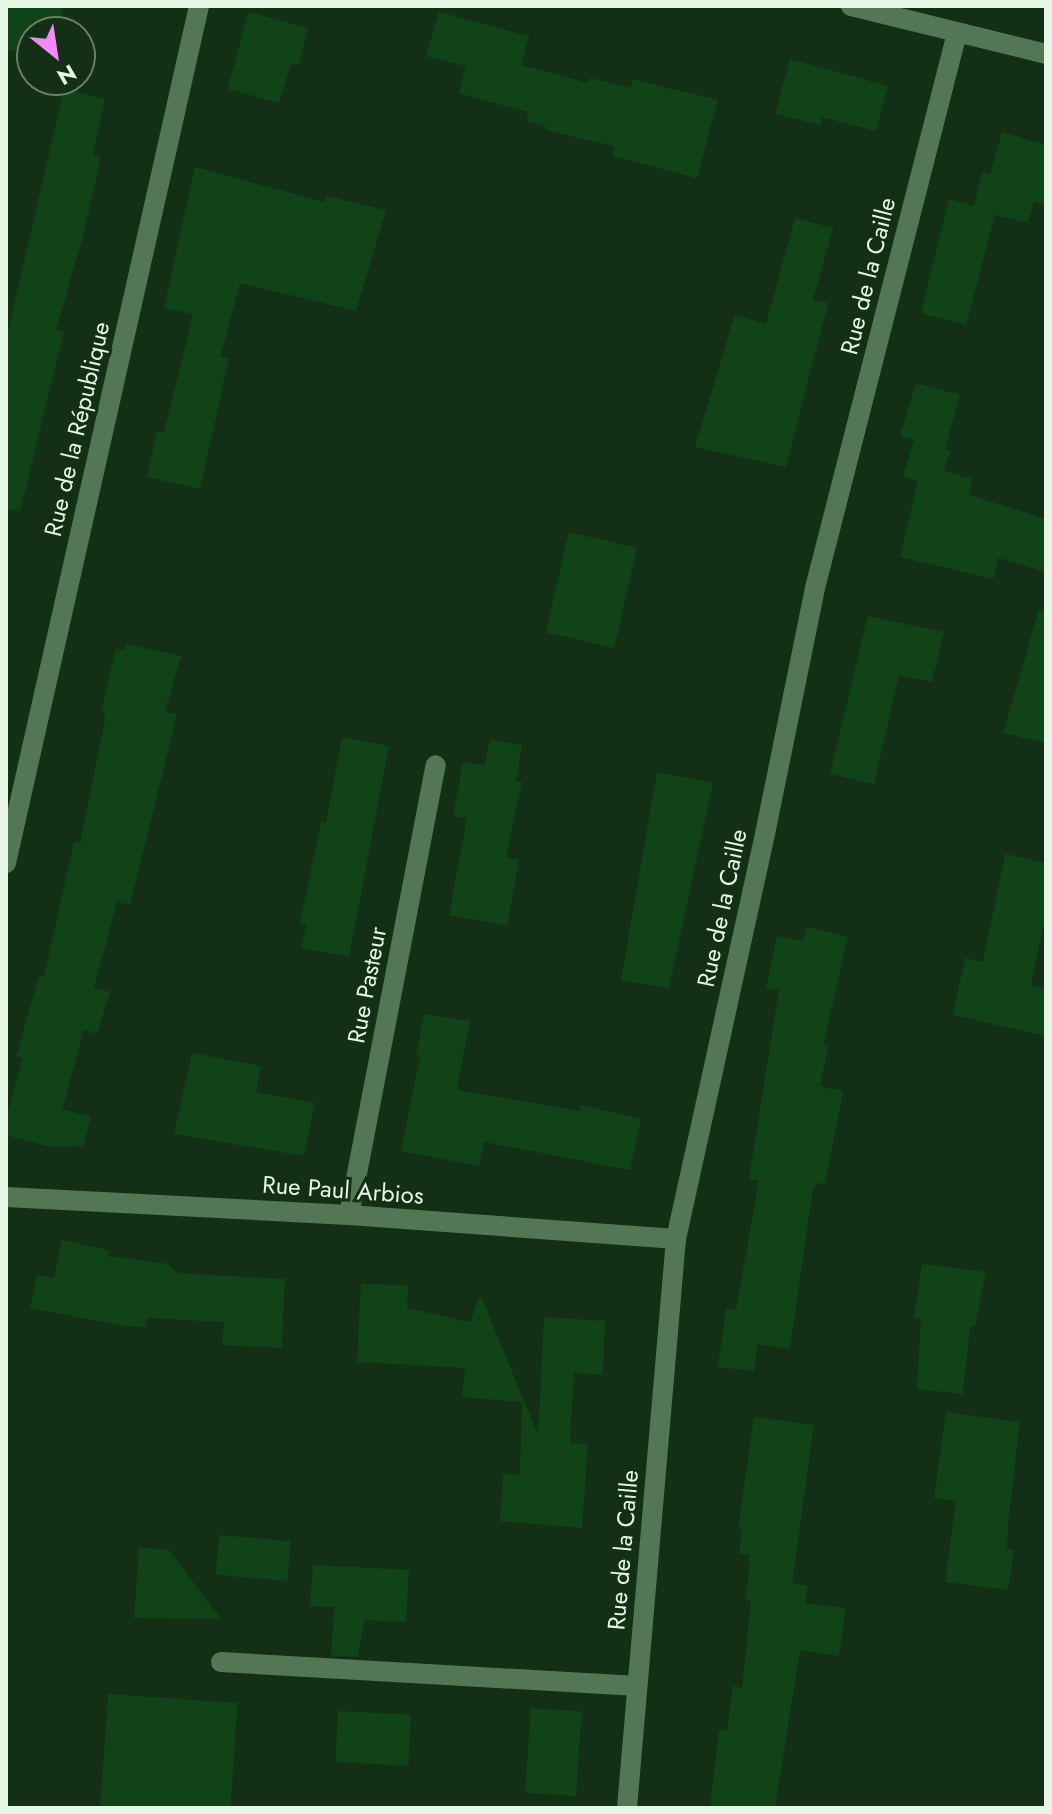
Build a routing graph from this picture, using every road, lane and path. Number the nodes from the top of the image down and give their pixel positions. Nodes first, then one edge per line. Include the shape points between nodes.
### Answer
1 (199, 6) edge
2 (851, 6) edge
3 (957, 33) junction
4 (1046, 54) edge
5 (436, 765) dead end
6 (6, 863) edge
7 (6, 1197) edge
8 (349, 1215) junction
9 (676, 1239) junction
10 (221, 1662) dead end
11 (637, 1686) junction
12 (627, 1808) edge

1 - 6 street, Rue de la République
2 - 3 street
3 - 4 street
3 - 9 street, Rue de la Caille via 815,588
5 - 8 street, Rue Pasteur
7 - 8 street, Rue Paul Arbios
8 - 9 street, Rue Paul Arbios
9 - 11 street, Rue de la Caille
10 - 11 street
11 - 12 street, Rue de la Caille

